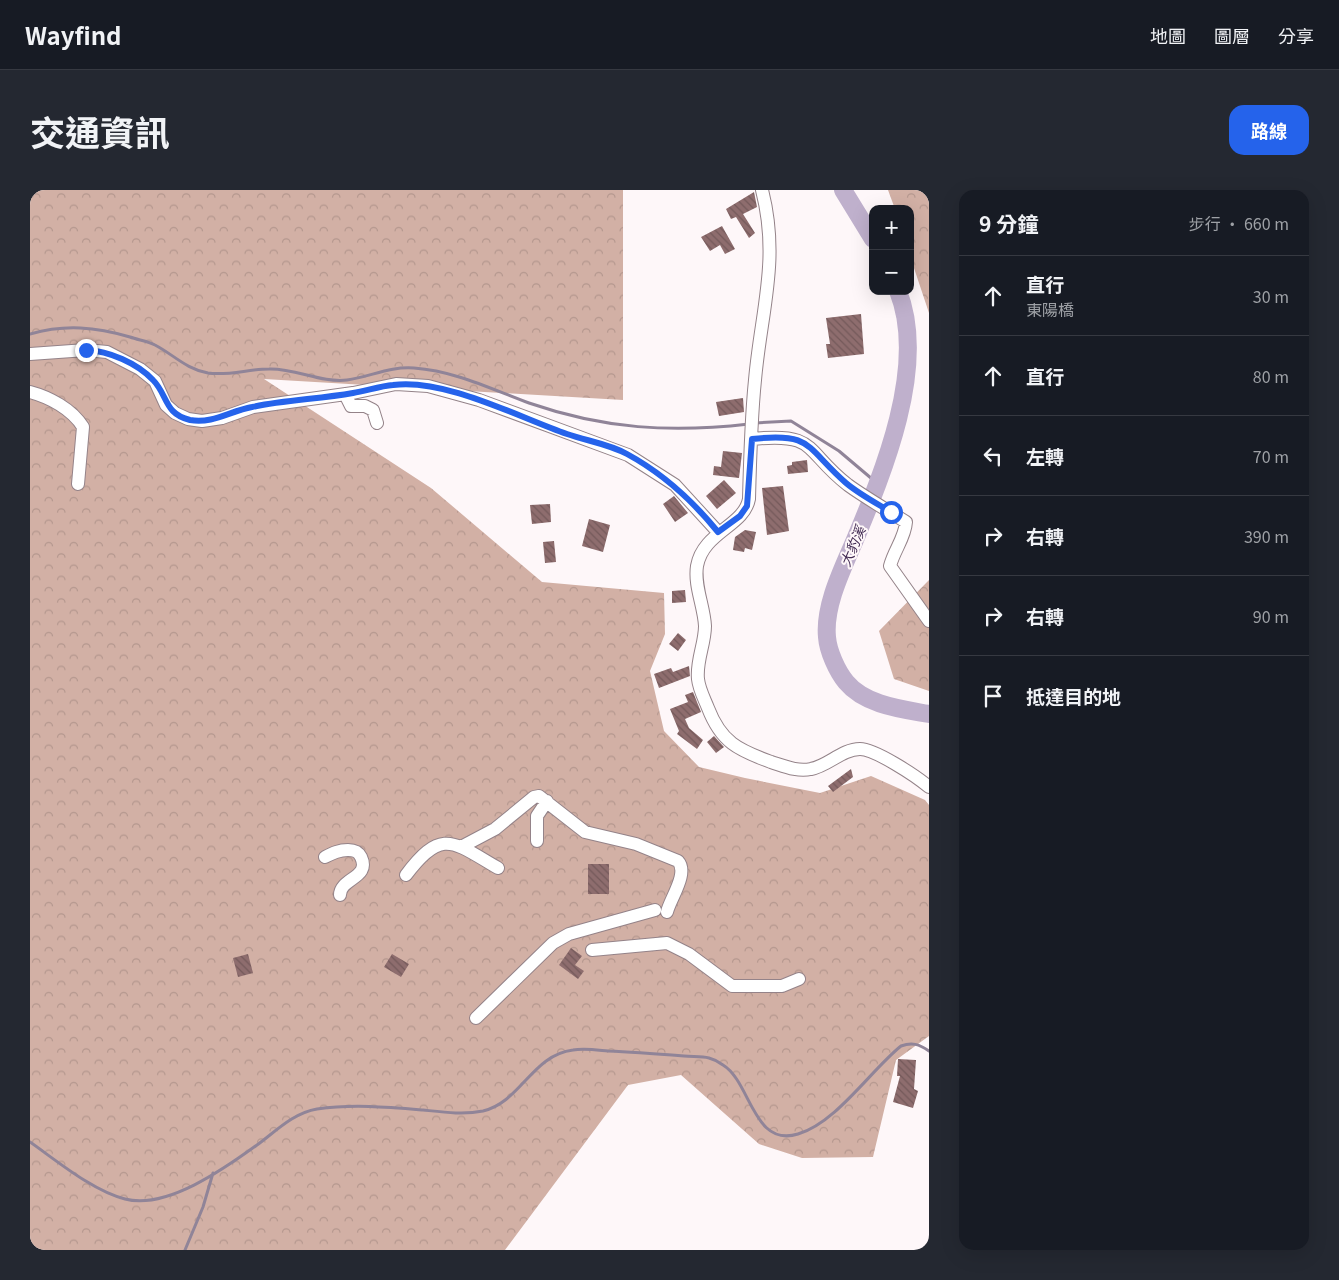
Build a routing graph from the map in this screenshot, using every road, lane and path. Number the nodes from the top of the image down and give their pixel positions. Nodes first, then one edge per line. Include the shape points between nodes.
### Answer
1 (762, 190) edge
2 (30, 354) edge
3 (30, 392) edge
4 (344, 394) junction
5 (377, 423) dead end
6 (752, 434) junction
7 (78, 484) dead end
8 (718, 532) junction
9 (929, 621) edge
10 (929, 787) edge
11 (547, 802) junction
12 (537, 841) dead end
13 (461, 847) junction
14 (325, 856) dead end
15 (498, 868) dead end
16 (406, 875) dead end
17 (340, 895) dead end
18 (592, 950) dead end
19 (799, 979) dead end
20 (476, 1018) dead end

1 - 6 street via 770,232 771,259 755,379
2 - 4 street via 86,350 107,352 155,381 166,405 188,419 212,419 253,407
3 - 7 street via 58,405 83,427
4 - 5 street via 351,406 365,406 373,410
4 - 8 street via 396,384 428,386 479,400 615,448 675,485
6 - 8 street via 747,506 740,516
6 - 9 street via 799,440 848,485 906,522 905,533 890,566
8 - 10 street via 700,556 697,567 705,626 698,679 713,720 724,737 750,754 801,770 827,763 848,751 866,749
11 - 12 street via 537,816
11 - 13 street via 539,796 534,797 495,829
11 - 20 street via 585,832 636,844 678,861 682,873 661,911 569,934 553,943
13 - 15 street
13 - 16 street via 446,844 430,848
14 - 17 street via 339,850 352,850 360,855 364,865 343,887
18 - 19 street via 667,943 689,954 732,986 782,986

